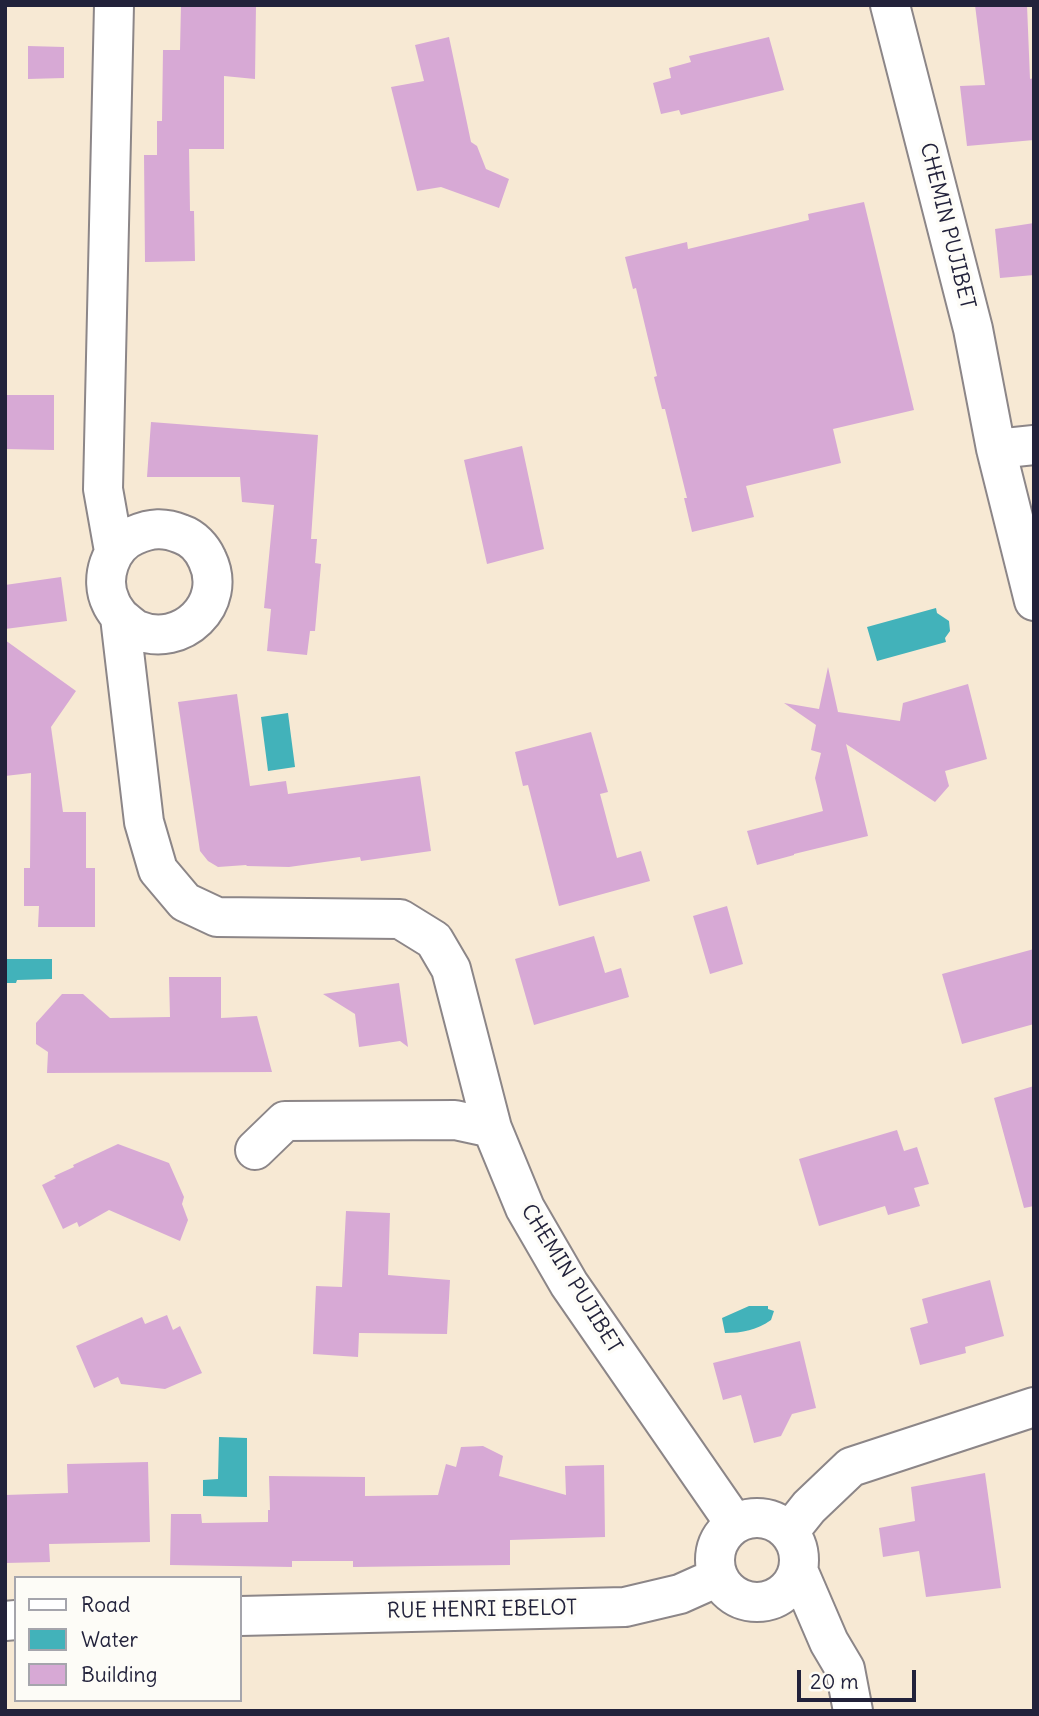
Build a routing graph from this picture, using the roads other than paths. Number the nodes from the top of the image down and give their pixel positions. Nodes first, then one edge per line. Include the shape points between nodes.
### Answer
1 (114, 5) edge
2 (890, 5) edge
3 (1034, 445) edge
4 (996, 449) junction
5 (114, 551) junction
6 (1034, 601) edge
7 (120, 617) junction
8 (492, 1128) junction
9 (255, 1150) dead end
10 (1034, 1407) edge
11 (735, 1524) junction
12 (789, 1532) junction
13 (798, 1570) junction
14 (718, 1577) junction
15 (755, 1602) junction
16 (242, 1616) edge
17 (829, 1642) junction
18 (853, 1711) edge

1 - 5 street via 103,489
2 - 4 street, CHEMIN PUJIBET via 973,329
3 - 4 street
4 - 6 street, CHEMIN PUJIBET
5 - 7 street via 106,585
5 - 7 street via 129,537 148,529 168,528 202,549 211,567 212,588 206,607 193,623 155,635
7 - 8 street, CHEMIN PUJIBET via 145,822 158,870 185,902 216,917 400,919 434,940 451,969
8 - 9 street via 455,1120 285,1121
8 - 11 street, CHEMIN PUJIBET via 525,1208 569,1284
10 - 12 street via 851,1467
11 - 12 street via 770,1519
11 - 14 street via 715,1551
12 - 13 street via 798,1550
13 - 15 street via 787,1590
13 - 17 street
14 - 15 street via 729,1592
14 - 16 street, RUE HENRI EBELOT via 680,1594 625,1607
15 - 17 street
17 - 18 street via 845,1669

